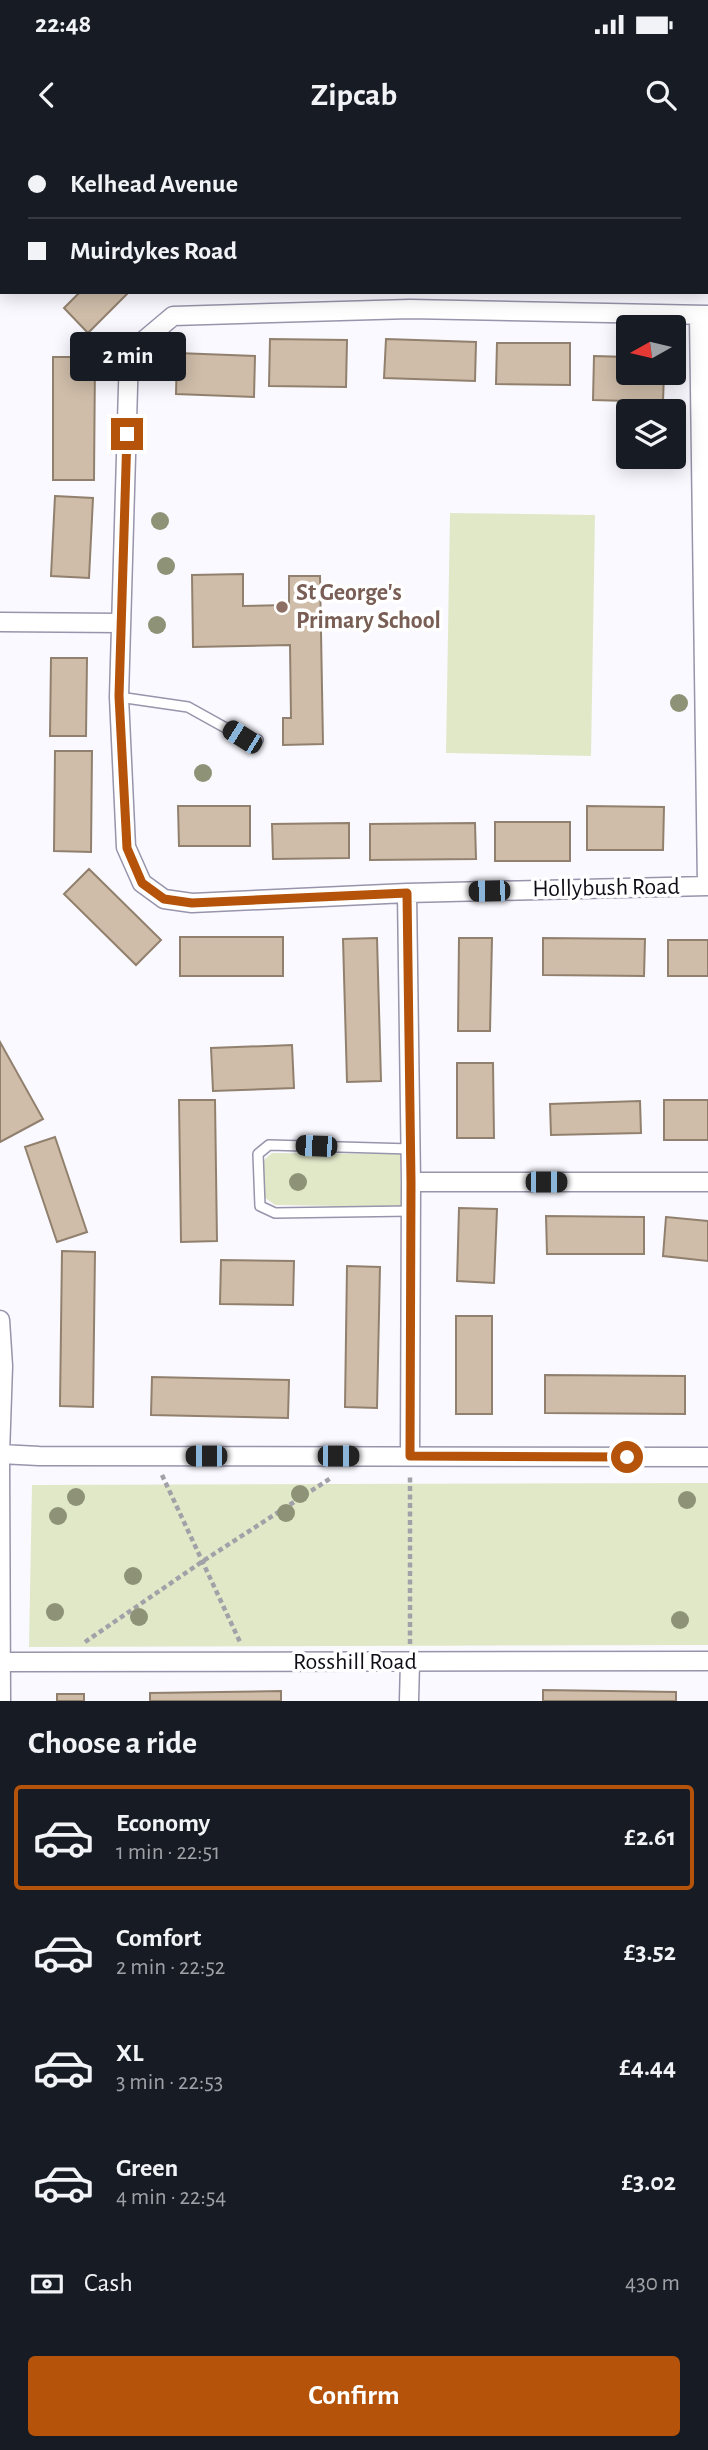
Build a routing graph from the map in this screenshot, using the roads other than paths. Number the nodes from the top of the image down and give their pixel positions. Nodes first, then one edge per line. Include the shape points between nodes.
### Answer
1 (410, 301) edge
2 (704, 315) edge
3 (0, 622) edge
4 (120, 623) junction
5 (119, 696) junction
6 (258, 740) dead end
7 (707, 886) edge
8 (407, 893) junction
9 (411, 1149) junction
10 (411, 1182) junction
11 (708, 1182) edge
12 (411, 1211) junction
13 (0, 1320) edge
14 (0, 1454) edge
15 (410, 1456) junction
16 (708, 1457) edge
17 (1, 1596) edge
18 (708, 1661) edge
19 (1, 1662) edge
20 (410, 1662) junction
21 (2, 1701) edge
22 (409, 1701) edge

1 - 2 street, Hollybush Road
1 - 4 street, Hollybush Road via 173,316 129,354
2 - 7 street
3 - 4 street
4 - 5 street, Hollybush Road
5 - 6 lane via 188,706 242,737
5 - 8 street, Hollybush Road via 127,848 142,883 164,899 192,903
7 - 8 street, Hollybush Road
8 - 9 street
9 - 10 street
9 - 12 lane via 269,1145 258,1154 260,1206 275,1213
10 - 11 street
10 - 12 street
12 - 15 street
13 - 14 street via 4,1366
14 - 15 street
14 - 17 street
15 - 16 street
17 - 19 street
18 - 20 street, Rosshill Road
19 - 20 street, Rosshill Road
19 - 21 street
20 - 22 street

